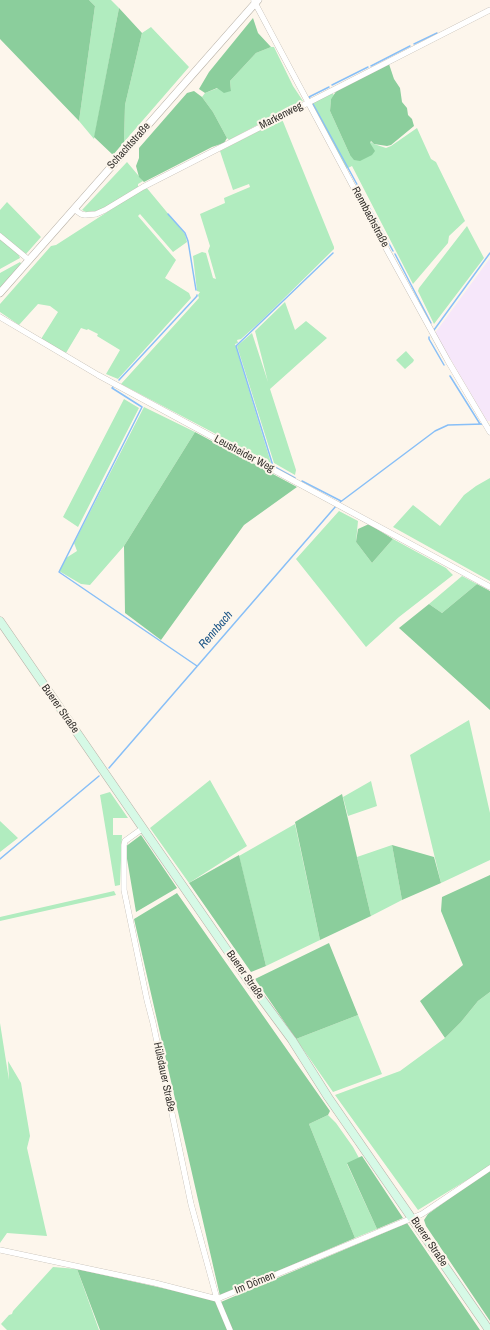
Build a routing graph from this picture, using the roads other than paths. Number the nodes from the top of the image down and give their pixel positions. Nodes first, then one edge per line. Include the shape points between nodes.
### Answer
1 (256, 1) edge
2 (490, 10) edge
3 (308, 102) junction
4 (74, 209) junction
5 (0, 236) edge
6 (29, 260) junction
7 (0, 293) edge
8 (0, 317) edge
9 (490, 432) edge
10 (490, 587) edge
11 (0, 621) edge
12 (143, 828) junction
13 (490, 1168) edge
14 (413, 1218) junction
15 (0, 1250) edge
16 (217, 1299) junction
17 (230, 1330) edge
18 (489, 1330) edge

1 - 3 street, Rennbachstraße
1 - 4 street, Schachtstraße
2 - 3 street, Markenweg
3 - 4 street, Markenweg via 100,212 85,215
3 - 9 street, Rennbachstraße via 448,361
4 - 6 street, Schachtstraße
5 - 6 street
6 - 7 street, Schachtstraße
8 - 10 street, Leusheider Weg via 115,384
11 - 12 main road, Buerer Straße
12 - 14 main road, Buerer Straße
12 - 16 street, Hülsdauer Straße via 125,841 124,890 191,1204
13 - 14 street, Im Dörnen
14 - 16 street, Im Dörnen
14 - 18 main road, Buerer Straße
15 - 16 street
16 - 17 street, Hülsdauer Straße

